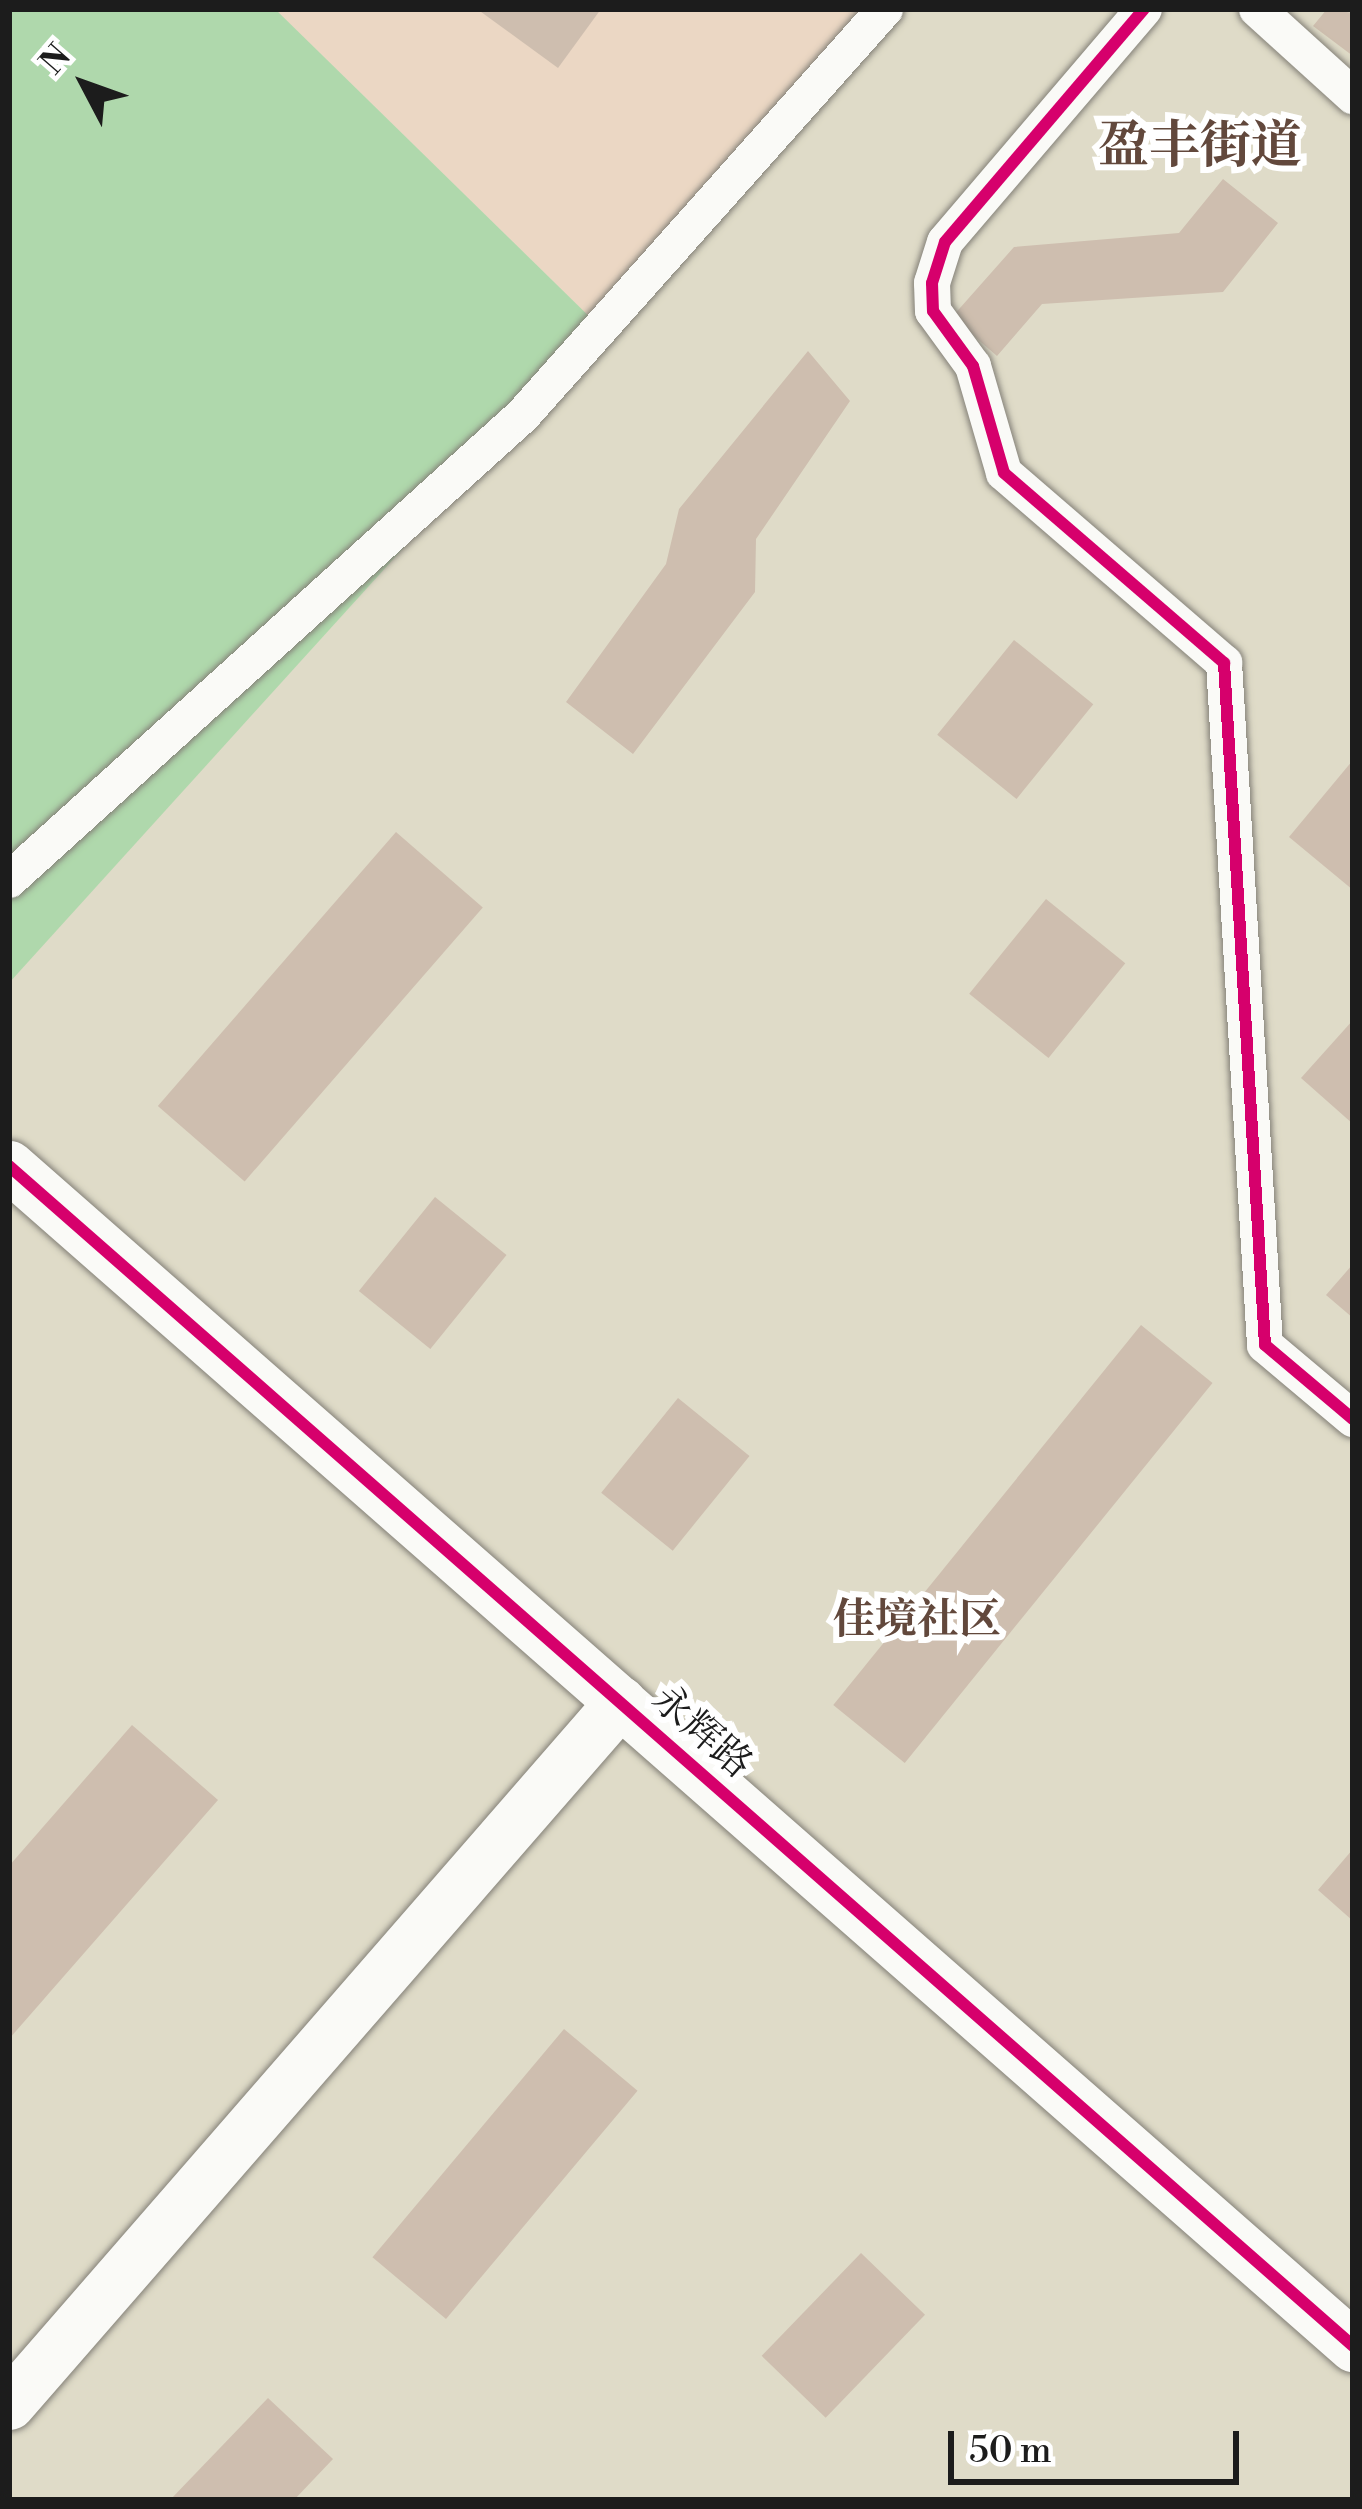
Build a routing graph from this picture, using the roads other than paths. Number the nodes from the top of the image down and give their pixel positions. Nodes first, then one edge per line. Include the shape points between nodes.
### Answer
1 (885, 9) edge
2 (1144, 9) edge
3 (1257, 9) edge
4 (1353, 96) edge
5 (9, 880) edge
6 (9, 1166) edge
7 (1353, 1419) edge
8 (620, 1702) junction
9 (1353, 2346) edge
10 (9, 2404) edge

1 - 5 street via 523,415
2 - 7 street via 945,242 933,311 973,365 1004,473 1224,663 1264,1345
3 - 4 street
6 - 8 street, 永辉路
8 - 9 street, 永辉路
8 - 10 street

